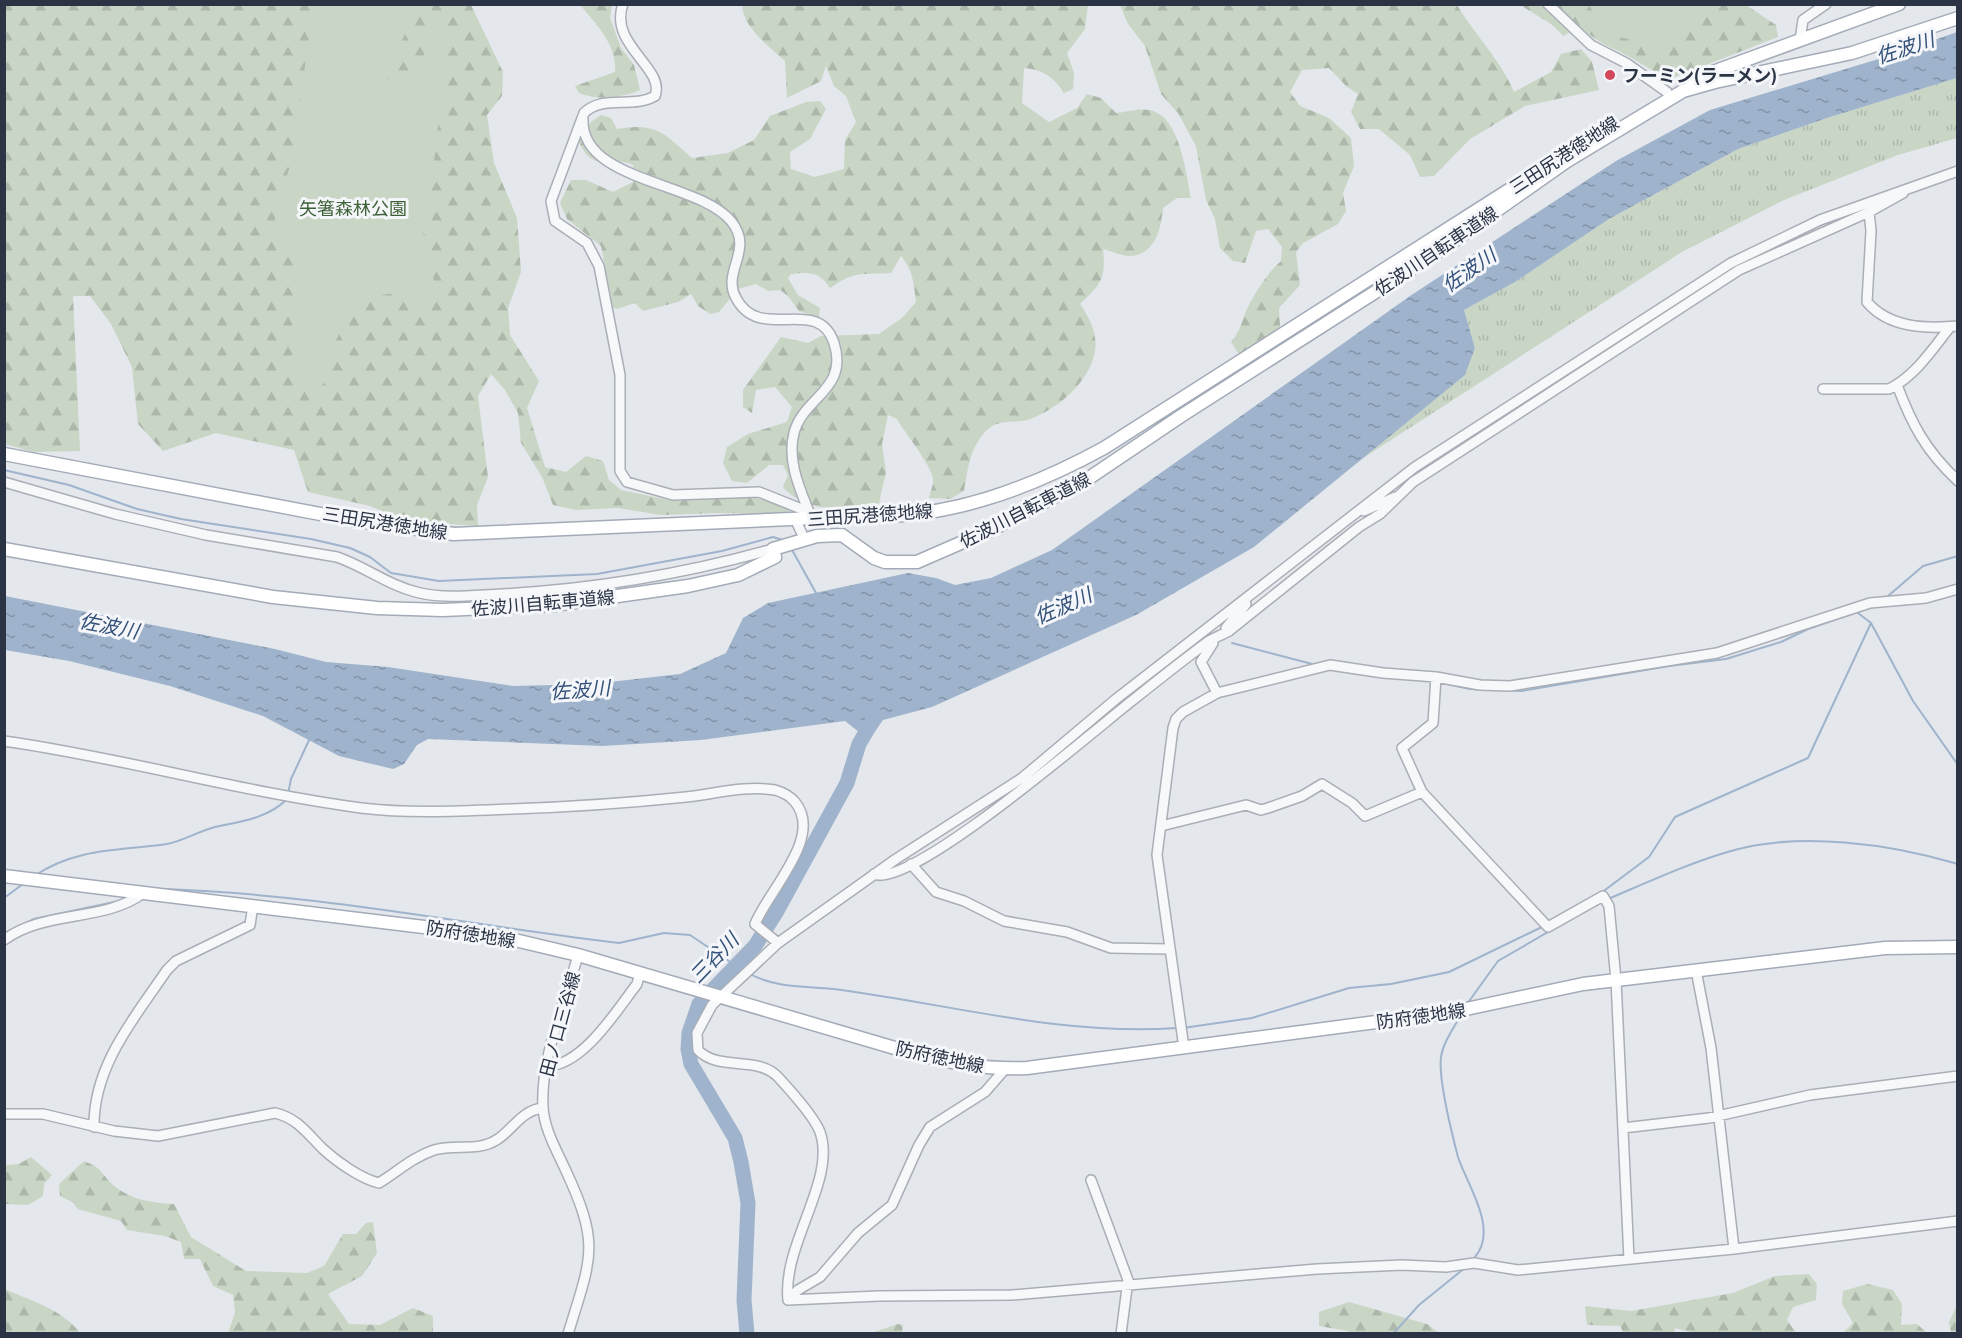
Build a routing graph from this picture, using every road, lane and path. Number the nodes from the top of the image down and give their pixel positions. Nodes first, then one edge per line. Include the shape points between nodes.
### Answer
1 (622, 4) edge
2 (1548, 4) edge
3 (1826, 4) edge
4 (1899, 4) edge
5 (1958, 18) edge
6 (1800, 40) junction
7 (1667, 92) junction
8 (584, 113) junction
9 (1958, 171) edge
10 (1905, 189) junction
11 (1869, 212) junction
12 (1480, 220) junction
13 (1453, 229) junction
14 (1435, 254) junction
15 (1954, 327) edge
16 (1234, 365) junction
17 (1243, 378) junction
18 (1897, 385) junction
19 (1823, 389) dead end
20 (4, 454) edge
21 (1958, 481) edge
22 (4, 482) edge
23 (1398, 496) junction
24 (1360, 510) junction
25 (811, 515) junction
26 (795, 519) junction
27 (801, 541) junction
28 (776, 548) junction
29 (4, 549) edge
30 (1958, 589) edge
31 (1246, 600) junction
32 (1218, 637) junction
33 (1435, 680) junction
34 (1217, 693) junction
35 (4, 741) edge
36 (1422, 792) junction
37 (1161, 826) junction
38 (911, 864) junction
39 (874, 874) junction
40 (4, 876) edge
41 (142, 894) junction
42 (253, 905) junction
43 (4, 940) edge
44 (778, 943) junction
45 (1958, 947) edge
46 (1169, 949) junction
47 (578, 955) junction
48 (1696, 970) junction
49 (640, 973) junction
50 (1616, 980) junction
51 (717, 997) junction
52 (1185, 1048) junction
53 (546, 1066) junction
54 (1005, 1069) junction
55 (1958, 1076) edge
56 (543, 1108) junction
57 (4, 1114) edge
58 (1720, 1116) junction
59 (94, 1127) junction
60 (1623, 1128) junction
61 (1091, 1180) dead end
62 (1958, 1221) edge
63 (1734, 1249) junction
64 (1629, 1259) junction
65 (1127, 1286) junction
66 (788, 1300) junction
67 (568, 1334) edge
68 (1121, 1334) edge

1 - 8 street via 622,33 654,80 657,91 648,100 605,103
2 - 7 street via 1591,45 1626,63
3 - 6 street via 1803,20
4 - 6 main road, 三田尻港徳地線
5 - 12 main road, 佐波川自転車道線 via 1852,54 1683,91 1567,161
6 - 7 main road, 三田尻港徳地線
7 - 13 main road, 三田尻港徳地線
8 - 25 street via 582,131 595,152 621,169 698,198 731,220 740,233 742,246 731,281 744,311 763,321 805,318 827,328 834,344 834,376 825,393 800,417 793,434 795,477
8 - 25 street via 551,201 552,212 563,229 587,243 599,266 620,375 622,477 627,482 673,495 759,492
9 - 10 street
10 - 11 street via 1895,199
10 - 24 street via 1797,231 1698,282 1415,467
11 - 15 street via 1867,302 1892,321 1925,328
11 - 23 street via 1730,276 1413,482
12 - 13 street
12 - 14 main road, 佐波川自転車道線
13 - 14 street
13 - 16 main road, 三田尻港徳地線
14 - 17 main road, 佐波川自転車道線
15 - 18 street via 1923,363
16 - 17 street
16 - 25 main road, 三田尻港徳地線 via 1104,448 1036,481 952,508 886,517
17 - 27 main road, 佐波川自転車道線 via 1089,478 1012,520 916,562 874,558 842,535
18 - 19 street via 1889,389
18 - 21 street via 1918,435
20 - 26 main road, 三田尻港徳地線 via 352,520 454,534
22 - 28 street via 206,536 337,557 357,564 387,583 423,594 547,592 708,567
23 - 24 street
23 - 32 street via 1380,514 1359,526
24 - 31 street
25 - 26 main road, 三田尻港徳地線
26 - 27 street
27 - 28 main road, 佐波川自転車道線
28 - 29 main road, 佐波川自転車道線 via 775,557 769,562 738,575 688,586 554,605 443,610 377,608 273,597
30 - 33 street via 1926,598 1870,603 1717,653 1510,686
31 - 32 street
31 - 39 street via 1116,699 1022,778
32 - 34 street via 1201,662
32 - 38 street via 1131,701 1014,798
33 - 34 street via 1330,665
33 - 36 street via 1433,723 1402,748
34 - 37 street via 1176,719
35 - 44 street via 363,808 441,811 592,806 774,790 795,802 804,826 795,854 755,924
36 - 37 street via 1365,816 1322,784 1302,796 1261,810 1246,805
36 - 50 street via 1548,927 1605,897
37 - 46 street via 1157,855
38 - 39 street via 886,874
38 - 46 street via 936,891 1004,921 1067,932 1111,948
39 - 44 street
40 - 41 main road, 防府徳地線
41 - 42 main road, 防府徳地線
41 - 43 street via 123,904 29,926
42 - 47 main road, 防府徳地線 via 498,936
42 - 59 street via 250,925 176,960 167,969 112,1052
44 - 51 street
45 - 48 main road, 防府徳地線 via 1885,948
46 - 52 street
47 - 49 main road, 防府徳地線
47 - 53 street, 田ノ口三谷線
48 - 50 main road, 防府徳地線
48 - 58 street
49 - 51 main road, 防府徳地線
49 - 53 street via 637,984 587,1046 566,1061
50 - 52 main road, 防府徳地線 via 1452,1012
50 - 60 street
51 - 54 main road, 防府徳地線 via 960,1065
51 - 66 street via 697,1033 698,1050 713,1060 770,1070 820,1134 818,1189 792,1255
52 - 54 main road, 防府徳地線
53 - 56 street, 田ノ口三谷線
54 - 66 street via 986,1092 930,1127 892,1206 858,1233 820,1277
55 - 58 street via 1810,1095
56 - 59 street via 534,1109 499,1139 483,1147 435,1150 400,1166 378,1183 327,1153 301,1125 274,1113 158,1136
56 - 67 street, 田ノ口三谷線 via 589,1227 588,1268
57 - 59 street via 43,1114
58 - 60 street
58 - 63 street
60 - 64 street
61 - 65 street
62 - 63 street
63 - 64 street
64 - 65 street via 1518,1270 1474,1263 1317,1269
65 - 66 street via 1012,1295
65 - 68 street

